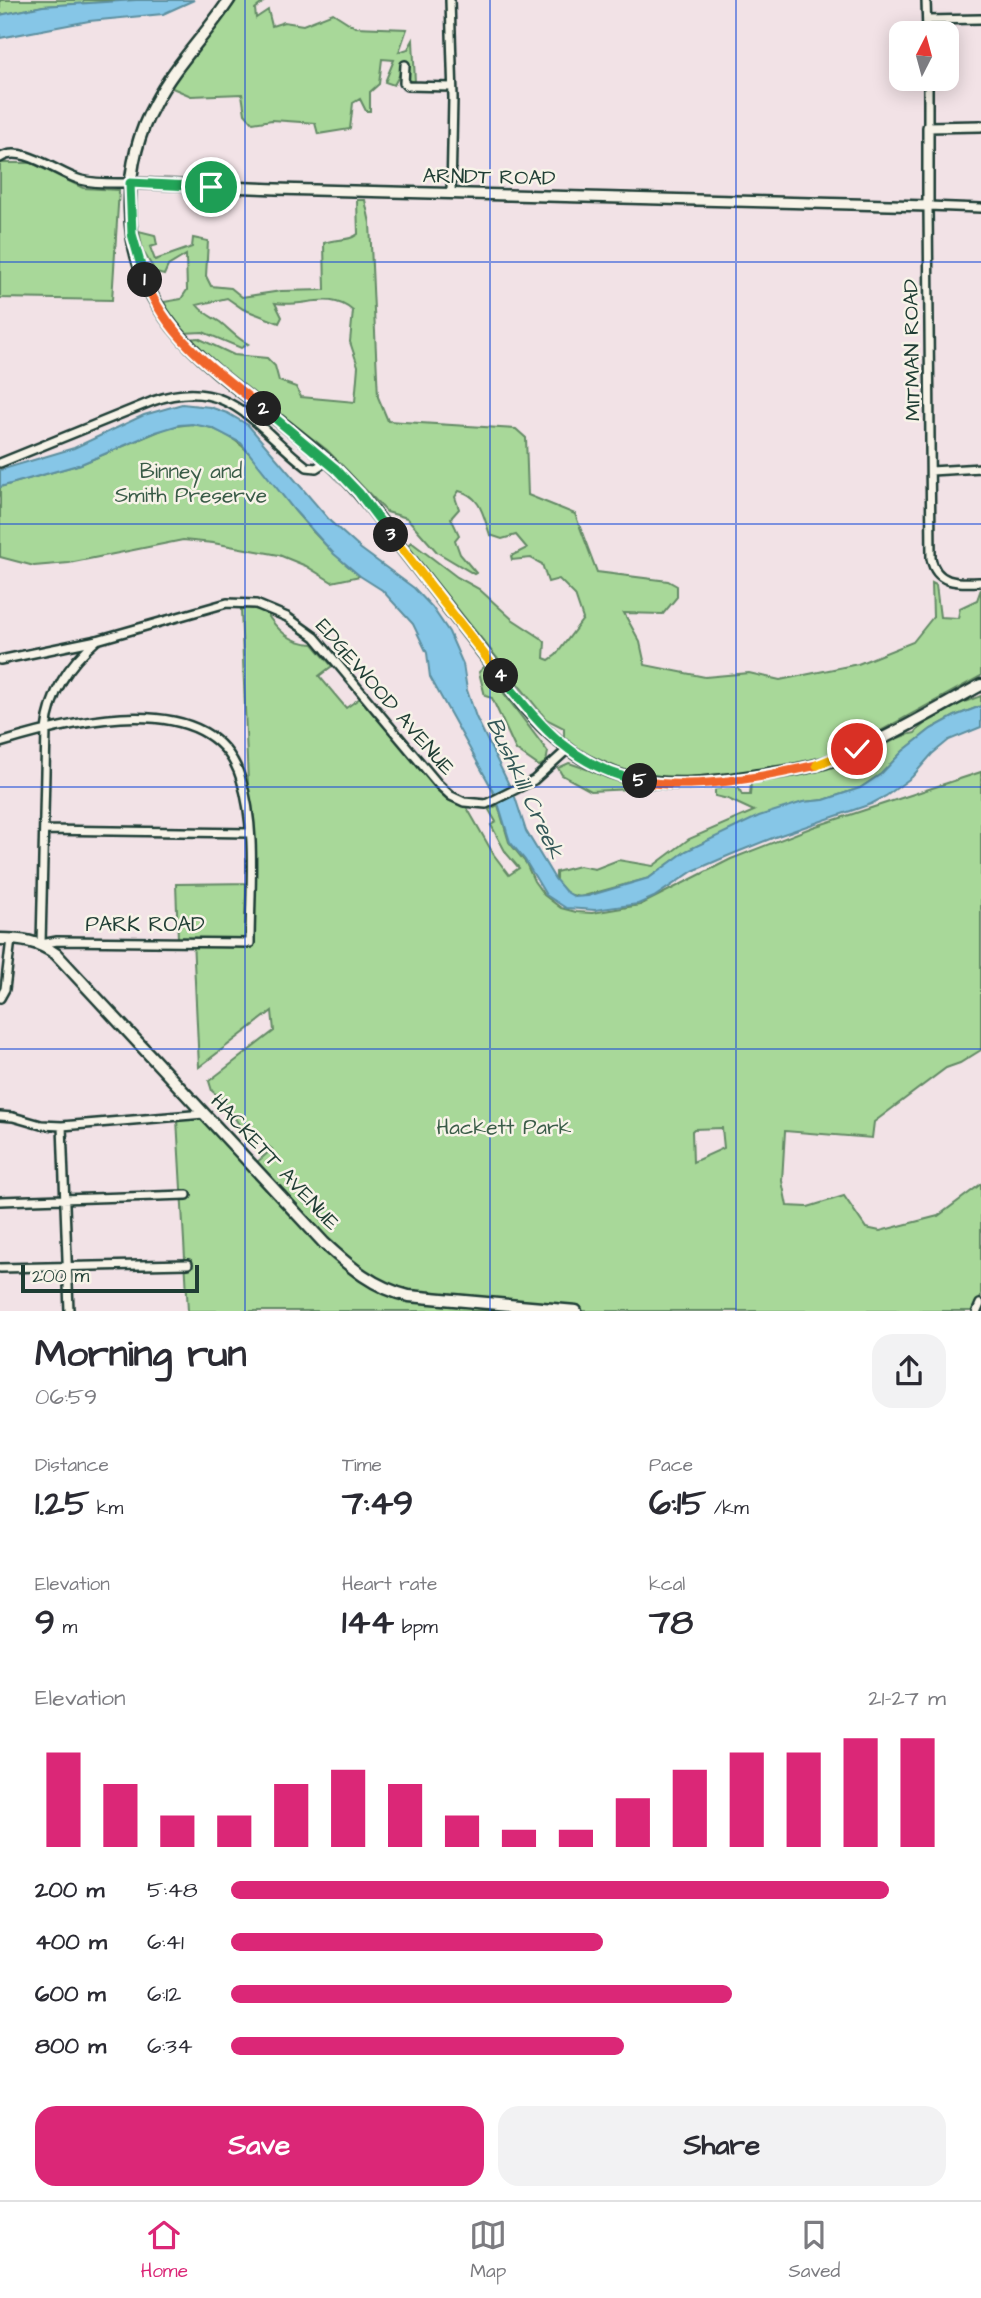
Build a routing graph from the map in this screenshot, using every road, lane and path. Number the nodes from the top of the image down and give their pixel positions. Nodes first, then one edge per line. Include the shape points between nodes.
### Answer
1 (229, 0) edge
2 (450, 0) edge
3 (926, 0) edge
4 (981, 19) edge
5 (927, 20) joint
6 (405, 65) dead end
7 (452, 87) junction
8 (928, 91) edge
9 (981, 126) edge
10 (928, 127) junction
11 (1, 156) edge
12 (130, 183) junction
13 (451, 194) junction
14 (928, 206) junction
15 (981, 208) edge
16 (327, 461) junction
17 (0, 463) edge
18 (981, 468) edge
19 (932, 471) junction
20 (981, 582) edge
21 (97, 640) junction
22 (0, 660) edge
23 (981, 685) edge
24 (46, 730) junction
25 (0, 743) edge
26 (568, 749) junction
27 (44, 830) junction
28 (249, 833) junction
29 (5, 939) edge
30 (41, 944) junction
31 (8, 957) junction
32 (0, 961) edge
33 (0, 998) edge
34 (204, 1114) junction
35 (0, 1116) edge
36 (62, 1126) junction
37 (187, 1195) dead end
38 (66, 1199) junction
39 (0, 1200) edge
40 (188, 1264) dead end
41 (69, 1267) junction
42 (0, 1268) edge
43 (69, 1311) edge
44 (576, 1311) edge

1 - 12 main road via 153,105 140,133
2 - 7 street
3 - 5 street
4 - 5 street
6 - 7 street via 407,86
7 - 13 street
8 - 10 street, MITMAN ROAD
9 - 10 street
10 - 14 street, MITMAN ROAD
11 - 12 street, ARNDT ROAD via 25,155 82,181
12 - 13 street, ARNDT ROAD
12 - 16 main road via 130,222 137,257 170,325 206,363
13 - 14 street, ARNDT ROAD
14 - 15 street, ARNDT ROAD
14 - 19 street, MITMAN ROAD
16 - 17 street via 316,468 307,467 239,408 188,394 153,401
16 - 26 main road via 366,503 530,714
18 - 19 street
19 - 20 street, MITMAN ROAD via 933,569 950,581
21 - 22 street, EDGEWOOD AVENUE
21 - 24 street via 76,658 61,680 51,701
21 - 26 street, EDGEWOOD AVENUE via 228,603 271,609 314,637 444,791 464,802 486,804 540,776
23 - 26 main road via 828,762 717,782 671,785 635,779
24 - 25 street
24 - 27 street
24 - 28 street via 140,718 183,722 202,730 222,746 241,777
27 - 28 street
27 - 30 street
28 - 30 street, PARK ROAD via 250,943
29 - 30 main road
29 - 31 street
30 - 34 main road, HACKETT AVENUE via 56,954
31 - 32 street
31 - 33 street
34 - 36 street
34 - 44 main road, HACKETT AVENUE via 324,1243 383,1289 409,1296
35 - 36 street
36 - 38 street
37 - 38 street
38 - 39 street
38 - 41 street
40 - 41 street
41 - 42 street
41 - 43 street

